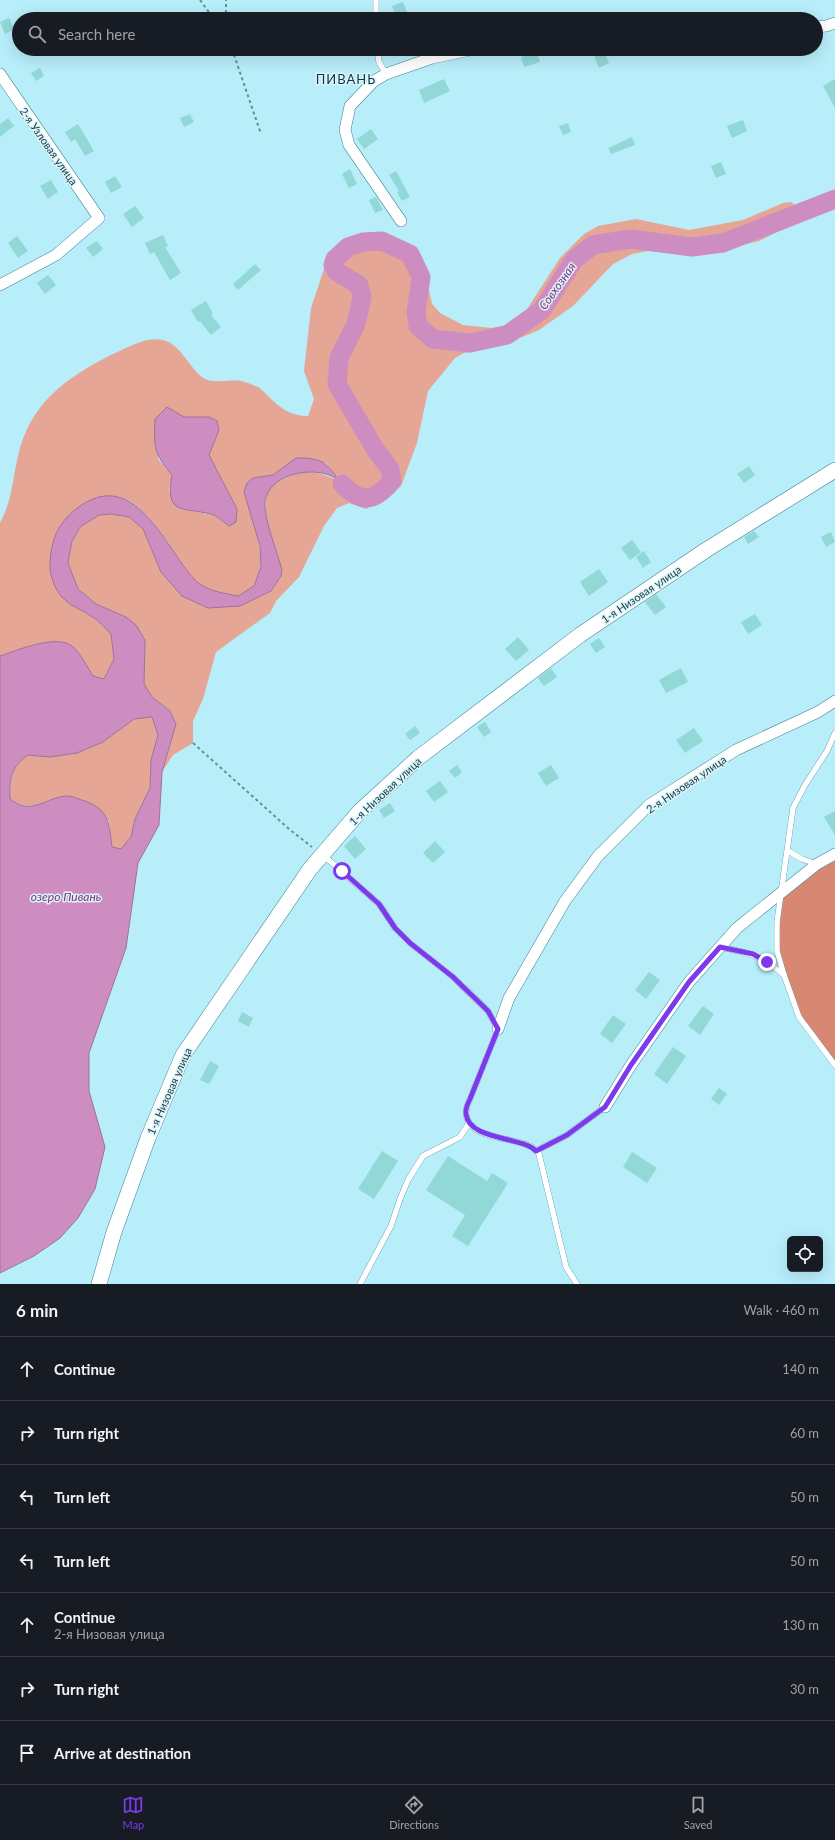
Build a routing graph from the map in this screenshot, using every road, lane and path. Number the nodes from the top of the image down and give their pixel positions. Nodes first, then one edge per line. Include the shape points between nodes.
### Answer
1 (200, 0) edge
2 (226, 0) edge
3 (376, 0) edge
4 (209, 12) edge
5 (226, 12) edge
6 (376, 12) edge
7 (835, 23) edge
8 (823, 26) edge
9 (234, 56) edge
10 (378, 56) edge
11 (442, 56) edge
12 (0, 74) edge
13 (386, 74) junction
14 (260, 134) dead end
15 (401, 221) dead end
16 (0, 285) edge
17 (835, 470) edge
18 (835, 701) edge
19 (835, 734) edge
20 (192, 743) dead end
21 (788, 851) junction
22 (835, 854) edge
23 (323, 855) junction
24 (817, 864) junction
25 (782, 891) junction
26 (720, 947) junction
27 (784, 976) junction
28 (498, 1029) junction
29 (835, 1065) edge
30 (605, 1107) joint
31 (470, 1123) junction
32 (536, 1151) junction
33 (99, 1284) edge
34 (360, 1284) edge
35 (577, 1284) edge

1 - 4 path
2 - 5 path
3 - 6 lane
7 - 8 street
9 - 14 path
10 - 13 lane
11 - 13 street
12 - 16 street, 2-я Узловая улица via 99,218 56,255
13 - 15 street via 374,81 350,106 345,130 349,145
17 - 23 street, 1-я Низовая улица via 706,550 580,635 418,758 360,811
18 - 28 street, 2-я Низовая улица via 818,712 736,750 650,805 598,856 565,901 509,998
19 - 21 lane via 793,808
20 - 23 path via 289,829
21 - 24 lane
21 - 25 lane
22 - 24 street
23 - 28 lane via 379,904 395,928 410,943 453,977 488,1011
23 - 33 street, 1-я Низовая улица via 310,869 183,1055 148,1138 114,1232
24 - 25 street
25 - 26 street via 737,928
25 - 27 lane via 777,922 777,951
26 - 27 lane via 753,954
26 - 30 street via 689,982
27 - 29 lane via 799,1017
28 - 31 lane via 468,1105 466,1114
30 - 32 lane via 567,1135
31 - 32 lane via 485,1133 528,1146
31 - 34 lane via 460,1137 423,1156 408,1180 391,1226
32 - 35 lane via 541,1161 566,1267

